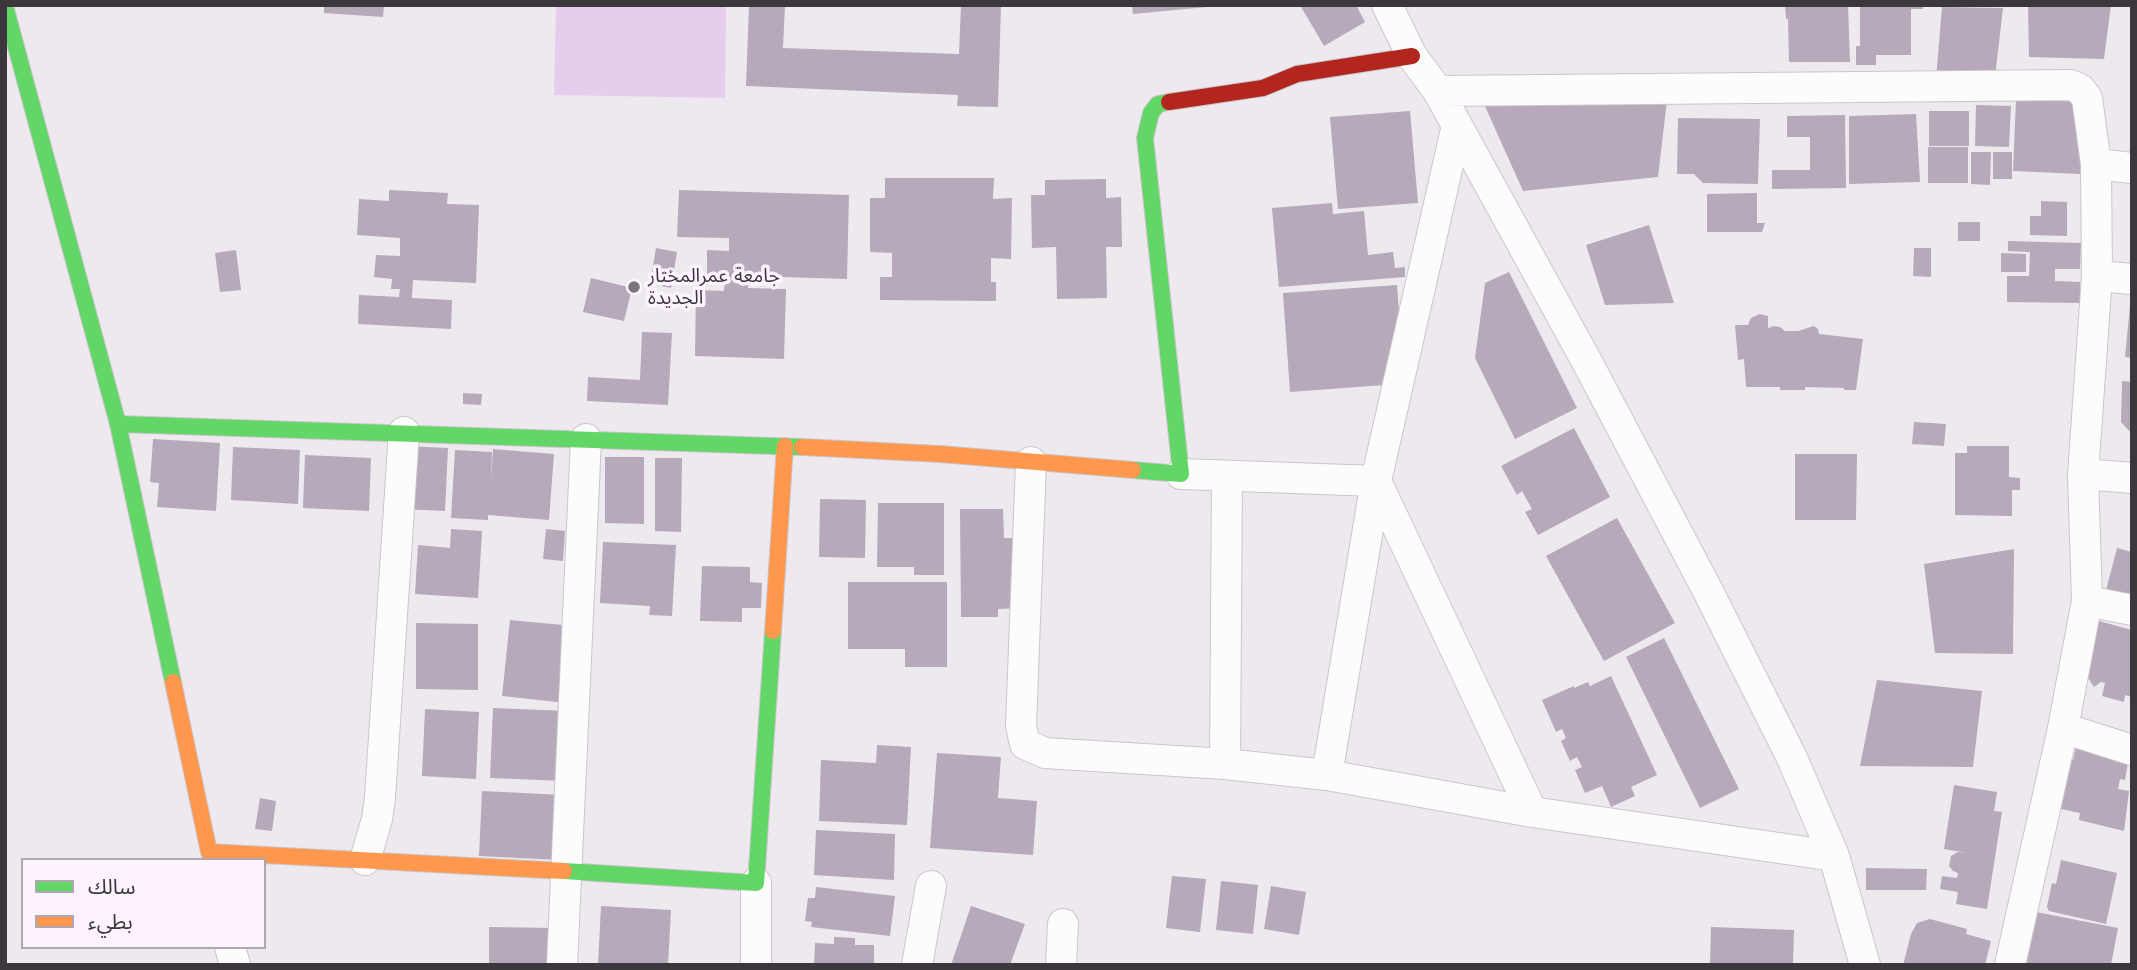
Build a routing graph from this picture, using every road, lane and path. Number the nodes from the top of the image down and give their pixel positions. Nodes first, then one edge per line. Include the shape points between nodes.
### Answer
1 (1387, 5) edge
2 (5, 6) edge
3 (1412, 56) junction
4 (1438, 91) junction
5 (1457, 125) junction
6 (2096, 164) junction
7 (2132, 168) edge
8 (2097, 276) junction
9 (2132, 279) edge
10 (118, 424) junction
11 (404, 432) junction
12 (586, 439) junction
13 (785, 446) junction
14 (1031, 462) junction
15 (1181, 474) junction
16 (2083, 474) junction
17 (1227, 476) junction
18 (2132, 478) edge
19 (1376, 481) junction
20 (2087, 601) junction
21 (2132, 610) edge
22 (2063, 728) junction
23 (2132, 750) edge
24 (1225, 764) junction
25 (1327, 775) junction
26 (1532, 812) junction
27 (210, 856) edge
28 (1834, 856) junction
29 (365, 860) junction
30 (566, 871) junction
31 (756, 883) junction
32 (931, 886) dead end
33 (1063, 924) dead end
34 (562, 965) edge
35 (756, 965) edge
36 (917, 965) edge
37 (1061, 965) edge
38 (1865, 965) edge
39 (2010, 965) edge

1 - 3 street
2 - 10 street
3 - 4 street
3 - 15 street via 1297,74 1263,88 1158,104 1151,113 1145,138
4 - 5 street
4 - 6 street via 2071,85 2087,98
5 - 19 street
5 - 28 street via 1708,591 1792,758
6 - 7 street
6 - 8 street
8 - 9 street
8 - 16 street
10 - 11 street
10 - 27 street
11 - 12 street
11 - 29 street via 380,798
12 - 13 street
12 - 30 street
13 - 14 street
13 - 31 street
14 - 15 street
14 - 24 street via 1021,726 1025,744 1045,753
15 - 17 street
16 - 18 street
16 - 20 street
17 - 19 street
17 - 24 street
19 - 25 street
19 - 26 street
20 - 21 street
20 - 22 street
22 - 23 street
22 - 39 street
24 - 25 street
25 - 26 street
26 - 28 street
27 - 29 street
28 - 38 street
29 - 30 street
30 - 31 street
30 - 34 street
31 - 35 street
32 - 36 street
33 - 37 street

